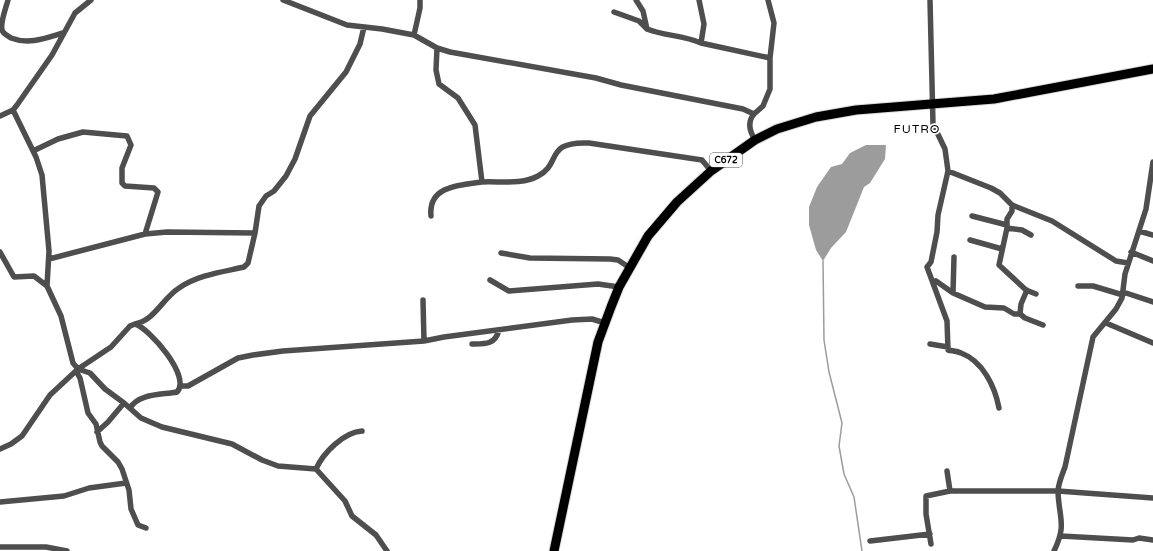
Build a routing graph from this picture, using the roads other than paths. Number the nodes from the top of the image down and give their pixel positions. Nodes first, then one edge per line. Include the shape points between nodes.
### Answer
1 (8, 0) edge
2 (91, 0) edge
3 (283, 0) edge
4 (420, 0) edge
5 (636, 0) edge
6 (699, 0) edge
7 (768, 0) edge
8 (930, 0) edge
9 (614, 12) dead end
10 (364, 27) junction
11 (647, 29) junction
12 (63, 33) junction
13 (414, 35) junction
14 (701, 43) junction
15 (437, 48) junction
16 (770, 58) junction
17 (1153, 69) edge
18 (932, 103) junction
19 (13, 110) junction
20 (754, 114) junction
21 (0, 116) edge
22 (755, 140) junction
23 (33, 150) junction
24 (1153, 162) edge
25 (711, 170) junction
26 (948, 171) junction
27 (482, 182) junction
28 (1012, 205) junction
29 (431, 216) dead end
30 (972, 216) dead end
31 (1007, 226) junction
32 (1139, 231) junction
33 (254, 233) junction
34 (146, 234) junction
35 (1031, 234) dead end
36 (1153, 235) edge
37 (970, 240) dead end
38 (1002, 250) junction
39 (0, 252) edge
40 (1131, 252) junction
41 (501, 253) dead end
42 (954, 256) dead end
43 (49, 259) junction
44 (1153, 261) edge
45 (1128, 263) junction
46 (630, 268) junction
47 (490, 280) dead end
48 (936, 281) dead end
49 (47, 286) junction
50 (1078, 286) dead end
51 (619, 287) junction
52 (1027, 290) junction
53 (954, 294) junction
54 (1036, 294) dead end
55 (1123, 294) junction
56 (422, 300) dead end
57 (1153, 302) edge
58 (1020, 314) junction
59 (1106, 322) junction
60 (605, 323) junction
61 (135, 324) junction
62 (1044, 325) dead end
63 (499, 330) junction
64 (424, 341) junction
65 (1153, 343) edge
66 (472, 344) dead end
67 (930, 344) dead end
68 (948, 347) junction
69 (77, 370) junction
70 (180, 386) junction
71 (124, 403) junction
72 (130, 408) junction
73 (999, 408) dead end
74 (362, 431) dead end
75 (97, 432) junction
76 (0, 449) edge
77 (316, 469) junction
78 (947, 471) dead end
79 (126, 482) junction
80 (950, 491) junction
81 (1058, 491) junction
82 (1153, 498) edge
83 (0, 502) edge
84 (146, 528) dead end
85 (930, 534) junction
86 (1061, 536) junction
87 (1153, 540) edge
88 (870, 541) dead end
89 (931, 544) dead end
90 (0, 547) edge
91 (67, 551) edge
92 (387, 551) edge
93 (554, 551) edge
94 (1054, 551) edge

1 - 12 street via 2,24 4,34 25,41
2 - 12 street via 76,12
3 - 10 street via 333,20
4 - 13 street
5 - 11 street via 643,11
6 - 14 street via 704,24
7 - 16 street via 774,23
8 - 18 street
9 - 11 street via 639,21
10 - 13 street
10 - 33 street via 360,44 346,72 310,116 295,159 286,176 261,202
11 - 14 street
12 - 19 street via 52,55
13 - 15 street
14 - 16 street
15 - 20 street via 596,78 685,99 728,106
15 - 27 street via 436,70 439,84 458,98 476,125
16 - 20 street via 769,96
17 - 18 main road, C672 via 994,99
18 - 22 main road, C672 via 839,112 777,129
18 - 26 street via 933,124 945,149
19 - 21 street
19 - 23 street
20 - 22 street via 750,120 750,127
22 - 25 main road, C672
23 - 34 street via 83,132 127,136 130,145 122,168 122,183 125,186 154,188 158,192
23 - 43 street via 42,181
24 - 32 street via 1146,210
25 - 27 street via 702,160 574,143 558,150 538,176 528,180
25 - 46 main road, C672 via 677,202 648,236
26 - 28 street via 991,188
26 - 68 street via 931,262 926,267 947,321
27 - 29 street via 441,191 432,200
28 - 31 street
28 - 45 street via 1052,221 1116,260
30 - 31 street
31 - 35 street
31 - 38 street
32 - 36 street
32 - 40 street
33 - 34 street
33 - 61 street via 248,263 244,267 195,280 178,288 144,322
34 - 43 street
37 - 38 street
38 - 52 street via 999,265
39 - 49 street via 12,276 34,276
40 - 44 street
40 - 45 street
41 - 46 street via 530,258 610,259 618,260
42 - 53 street
43 - 49 street
45 - 55 street
46 - 51 main road, C672
47 - 51 street via 509,291 598,284
48 - 53 street
49 - 69 street via 61,316 70,355
50 - 55 street via 1093,286
51 - 60 main road, C672
52 - 54 street
52 - 58 street
53 - 58 street via 985,307 1004,308 1014,314
55 - 57 street
55 - 59 street
56 - 64 street
58 - 62 street
59 - 65 street
59 - 81 street via 1093,338
60 - 63 street via 586,319
60 - 93 main road, C672 via 598,342
61 - 69 street via 130,326 111,347
61 - 70 street via 172,360
63 - 64 street
63 - 66 street via 491,343
64 - 70 street via 253,355 238,358 188,386
67 - 68 street
68 - 73 street via 948,350 967,356 984,372 993,387
69 - 71 street via 90,373 105,389
69 - 75 street via 88,413 95,422
69 - 76 street via 50,395 22,436
70 - 72 street via 178,392 138,400
71 - 72 street
71 - 75 street
72 - 77 street via 148,422 232,444 271,464
74 - 77 street via 349,435 332,448 321,458
75 - 79 street via 102,446 120,466
77 - 92 street via 345,501 352,516 376,535
78 - 80 street
79 - 83 street via 89,488 64,496
79 - 84 street via 134,519 138,525
80 - 81 street
80 - 85 street via 926,496
81 - 82 street
81 - 86 street via 1062,518
85 - 88 street
85 - 89 street
86 - 87 street
86 - 94 street
90 - 91 street via 46,547

